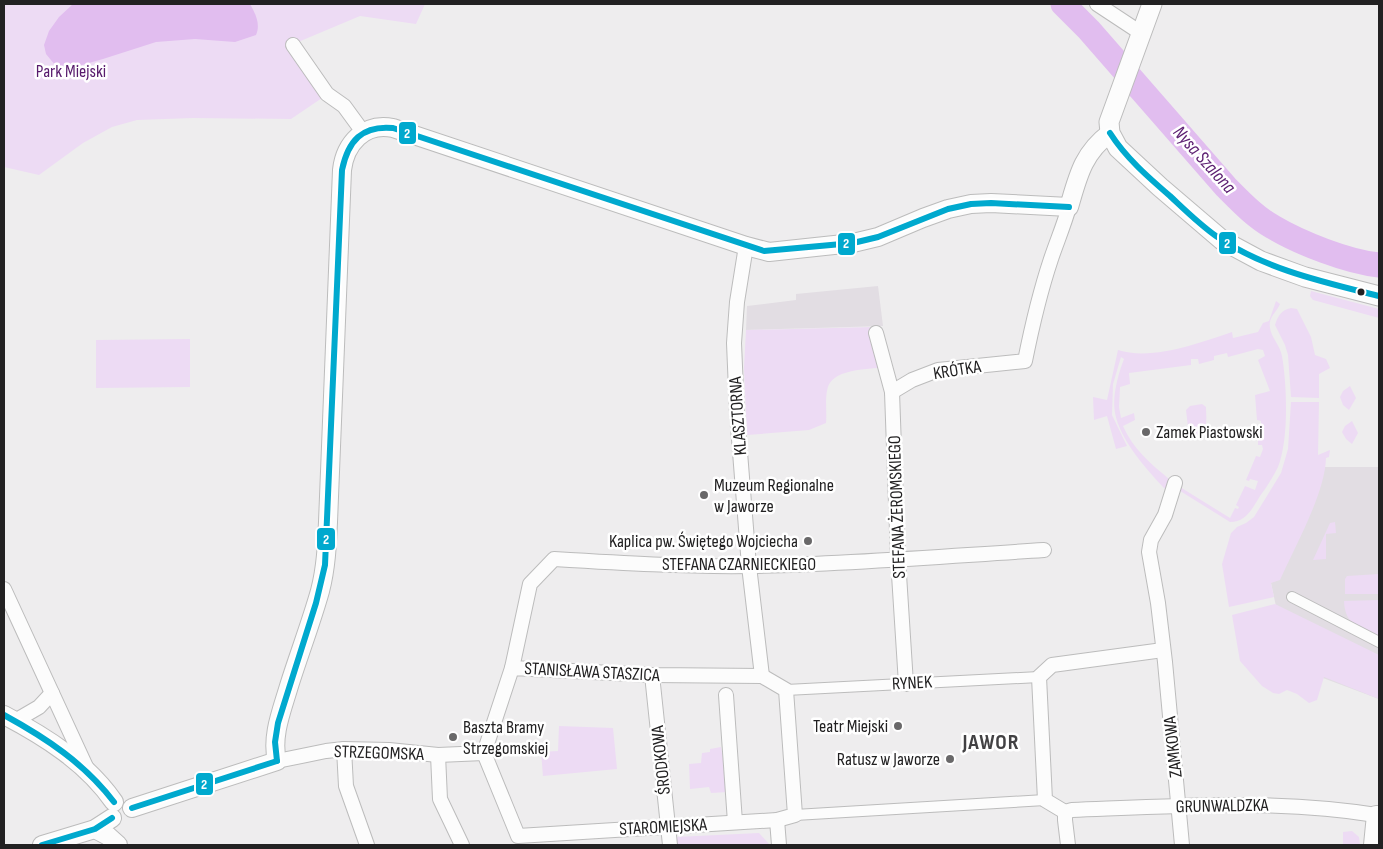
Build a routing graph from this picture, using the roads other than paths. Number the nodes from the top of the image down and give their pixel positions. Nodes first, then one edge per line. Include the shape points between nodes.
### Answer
1 (1097, 4) edge
2 (1152, 4) edge
3 (1140, 38) junction
4 (293, 45) dead end
5 (1110, 132) junction
6 (357, 138) junction
7 (1069, 207) junction
8 (746, 246) junction
9 (1379, 296) edge
10 (876, 333) dead end
11 (892, 392) junction
12 (1175, 483) dead end
13 (1044, 550) dead end
14 (898, 559) junction
15 (749, 566) junction
16 (4, 589) edge
17 (1292, 597) dead end
18 (1379, 642) edge
19 (1163, 650) junction
20 (512, 668) junction
21 (652, 675) junction
22 (762, 676) junction
23 (1039, 677) junction
24 (906, 684) junction
25 (786, 690) junction
26 (52, 693) junction
27 (726, 695) dead end
28 (9, 718) edge
29 (344, 749) junction
30 (484, 753) junction
31 (438, 755) junction
32 (277, 761) junction
33 (89, 771) junction
34 (1045, 800) junction
35 (1180, 806) junction
36 (1065, 812) junction
37 (116, 814) junction
38 (795, 814) junction
39 (1378, 815) edge
40 (777, 820) junction
41 (735, 822) junction
42 (668, 827) junction
43 (95, 829) junction
44 (42, 845) edge
45 (119, 845) edge
46 (367, 845) edge
47 (462, 845) edge
48 (670, 845) edge
49 (779, 845) edge
50 (1068, 845) edge
51 (1182, 845) edge
52 (1374, 845) edge

1 - 3 street
2 - 3 main road
3 - 5 main road via 1112,110
4 - 6 street via 327,94 344,106
5 - 7 street via 1085,159
5 - 9 main road via 1118,148 1222,240 1261,261 1305,277
6 - 8 street via 375,128 393,128
6 - 32 street via 345,156 342,170 326,558 320,592 278,727 274,745
7 - 8 street via 971,204 853,243 770,252
7 - 11 street, KRÓTKA via 1033,322 1025,361 938,370
8 - 15 street, KLASZTORNA via 734,343
10 - 11 street, STEFANA ŻEROMSKIEGO
11 - 14 street, STEFANA ŻEROMSKIEGO
12 - 19 street, ZAMKOWA via 1165,515 1150,540 1149,552
13 - 14 street, STEFANA CZARNIECKIEGO
14 - 15 street, STEFANA CZARNIECKIEGO
14 - 24 street, STEFANA ŻEROMSKIEGO
15 - 20 street, STEFANA CZARNIECKIEGO via 554,559 530,584
15 - 22 street, KLASZTORNA
16 - 26 street
17 - 18 street
19 - 23 street via 1052,665
19 - 35 street, ZAMKOWA
20 - 21 street, STANISŁAWA STASZICA
20 - 30 street, STANISŁAWA STASZICA
21 - 22 street, STANISŁAWA STASZICA
21 - 42 street, ŚRODKOWA
22 - 25 street
23 - 24 street, RYNEK
23 - 34 street
24 - 25 street, RYNEK
25 - 38 street
26 - 28 street via 39,707
26 - 33 street
27 - 41 street
28 - 33 street
29 - 31 street, STRZEGOMSKA
29 - 32 street, STRZEGOMSKA
29 - 46 street via 346,786
30 - 31 street, STRZEGOMSKA
30 - 42 street, STAROMIEJSKA via 518,836
31 - 47 street via 440,799
32 - 37 street, STRZEGOMSKA via 132,808 123,800
33 - 37 street
34 - 36 street
34 - 38 street
35 - 36 street, GRUNWALDZKA
35 - 39 street, GRUNWALDZKA via 1286,805
35 - 51 street, ZAMKOWA
36 - 50 street
37 - 43 street
37 - 45 street
38 - 40 street
39 - 52 street
40 - 41 street, STAROMIEJSKA
40 - 49 street
41 - 42 street, STAROMIEJSKA
42 - 48 street, ŚRODKOWA
43 - 44 street
43 - 45 street

